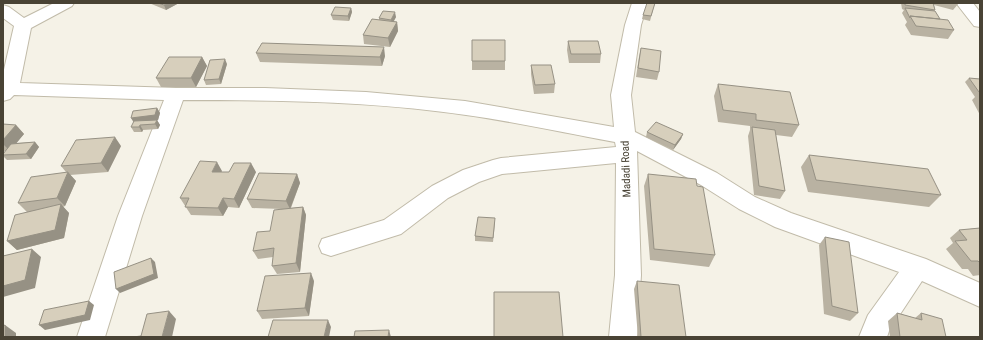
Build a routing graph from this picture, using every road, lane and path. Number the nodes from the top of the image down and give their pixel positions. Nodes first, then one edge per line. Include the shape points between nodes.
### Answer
1 (66, 3) edge
2 (640, 3) edge
3 (964, 3) edge
4 (3, 10) edge
5 (980, 22) edge
6 (23, 25) junction
7 (6, 92) edge
8 (176, 94) junction
9 (626, 145) junction
10 (331, 246) dead end
11 (917, 267) junction
12 (980, 295) edge
13 (91, 337) edge
14 (623, 337) edge
15 (873, 337) edge

1 - 6 street
2 - 9 street, Madadi Road via 633,25 621,95
3 - 5 street
4 - 6 street
6 - 7 street
7 - 8 street
8 - 9 street via 265,94 373,99 465,108
8 - 13 street via 130,216
9 - 10 street via 501,166 471,176 440,192 392,227
9 - 11 street via 672,159 747,203 783,220
9 - 14 street, Madadi Road via 628,275
11 - 12 street
11 - 15 street via 878,324

